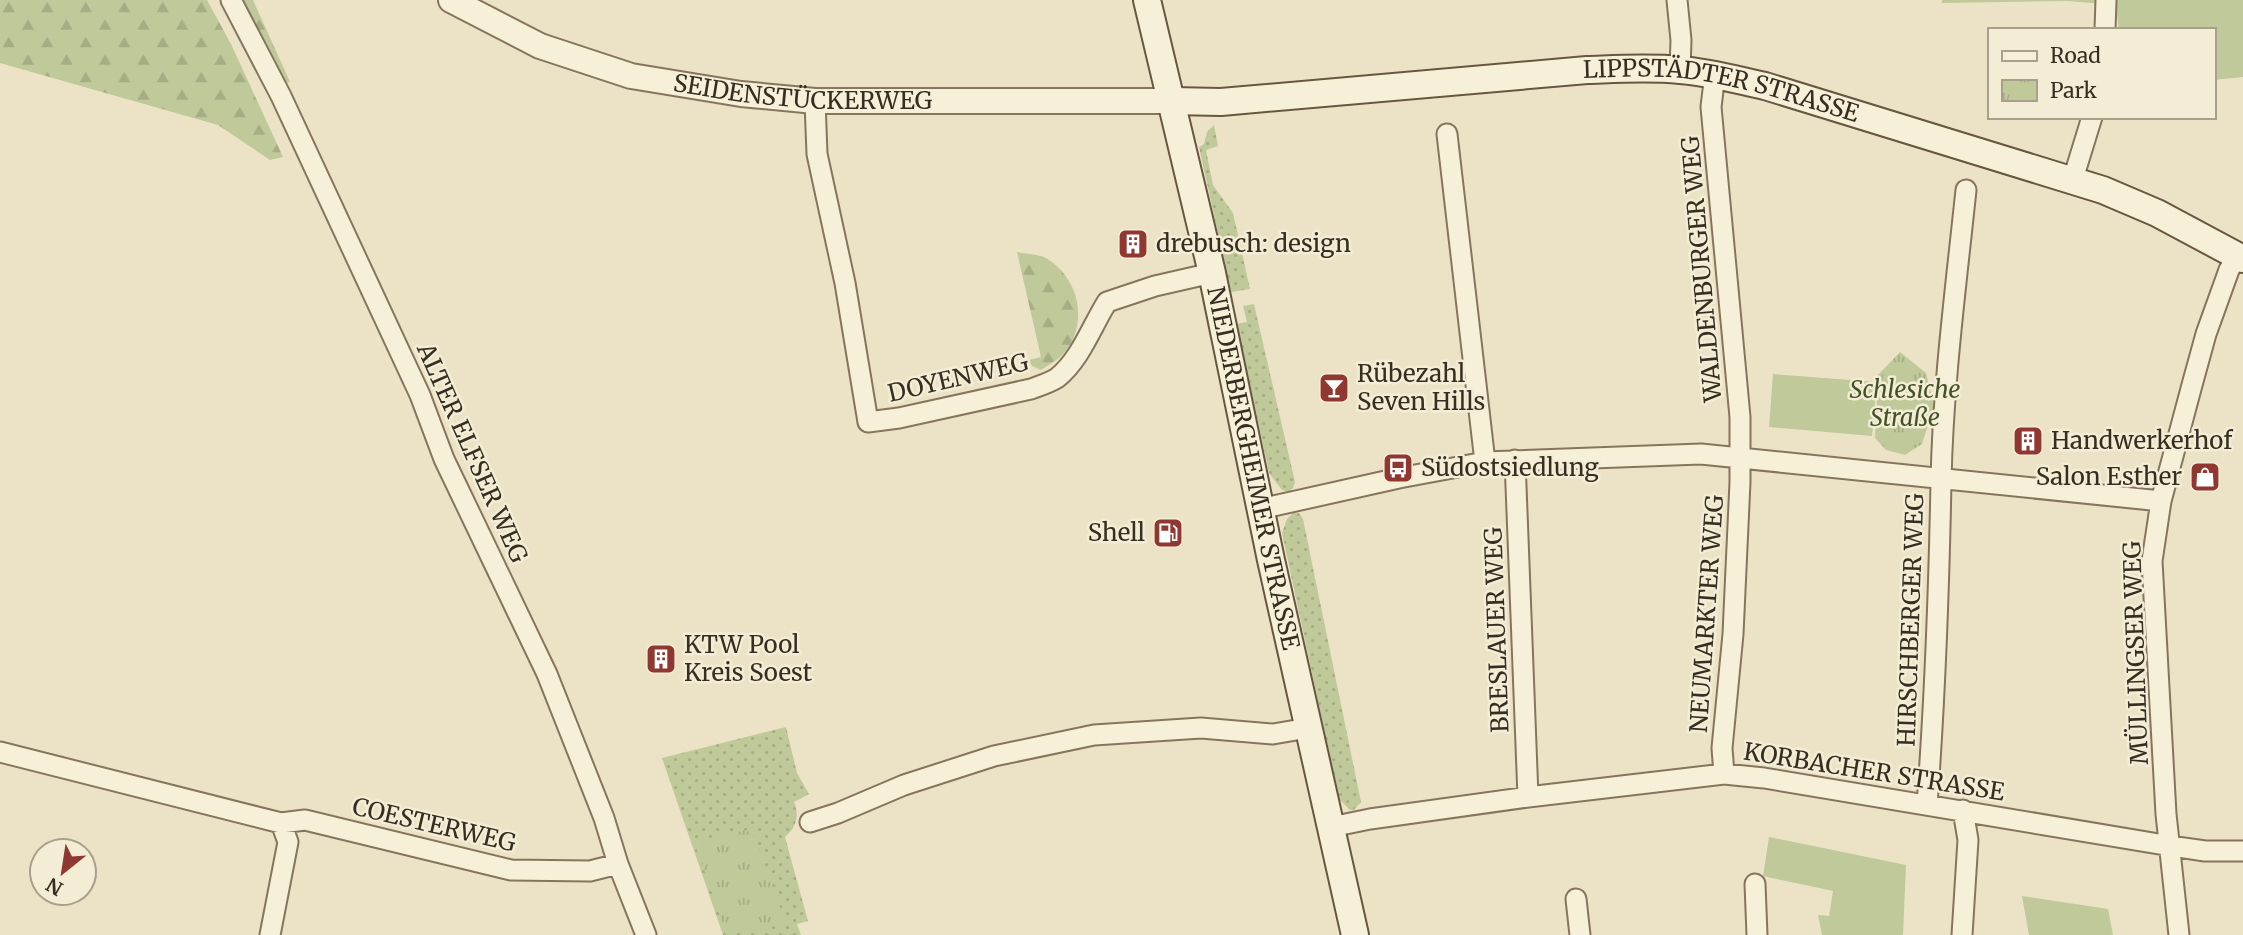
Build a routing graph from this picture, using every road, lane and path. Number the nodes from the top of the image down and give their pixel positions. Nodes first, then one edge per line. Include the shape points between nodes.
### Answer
1 (231, 0) edge
2 (451, 0) edge
3 (1147, 0) edge
4 (1677, 0) edge
5 (2106, 0) edge
6 (2105, 28) edge
7 (1680, 70) junction
8 (1715, 74) junction
9 (815, 101) junction
10 (1172, 101) junction
11 (2091, 119) edge
12 (1447, 134) dead end
13 (2073, 179) junction
14 (1966, 190) dead end
15 (2240, 258) edge
16 (1212, 272) junction
17 (1741, 458) junction
18 (1515, 460) junction
19 (1485, 462) junction
20 (1941, 480) junction
21 (2161, 501) junction
22 (1260, 509) junction
23 (1308, 729) junction
24 (0, 751) edge
25 (1724, 774) junction
26 (1528, 797) junction
27 (1927, 805) junction
28 (1963, 810) junction
29 (810, 822) dead end
30 (282, 823) junction
31 (1331, 827) junction
32 (2171, 846) junction
33 (2243, 851) edge
34 (618, 864) junction
35 (1755, 884) dead end
36 (1576, 899) dead end
37 (270, 935) edge
38 (646, 935) edge
39 (1355, 935) edge
40 (1580, 935) edge
41 (1757, 935) edge
42 (1962, 935) edge
43 (2179, 935) edge

1 - 34 street, ALTER ELFSER WEG via 281,96 420,395 444,459 547,674
2 - 9 street, SEIDENSTÜCKERWEG via 540,46 631,76
3 - 10 main road, NIEDERBERGHEIMER STRASSE
4 - 7 street
5 - 6 street
7 - 8 main road, LIPPSTÄDTER STRASSE
7 - 10 main road, LIPPSTÄDTER STRASSE via 1587,70 1221,102
8 - 13 main road, LIPPSTÄDTER STRASSE
8 - 17 street, WALDENBURGER WEG via 1711,107
9 - 10 street, SEIDENSTÜCKERWEG
9 - 16 street, DOYENWEG via 817,154 868,422 1031,389 1055,379 1081,347 1107,302
10 - 16 main road, NIEDERBERGHEIMER STRASSE
11 - 13 street
12 - 19 street
13 - 15 main road, LIPPSTÄDTER STRASSE via 2157,213
14 - 20 street, HIRSCHBERGER WEG
15 - 21 street, MÜLLINGSER WEG via 2229,270 2206,334
16 - 22 main road, NIEDERBERGHEIMER STRASSE
17 - 18 street via 1701,454
17 - 20 street
17 - 25 street, NEUMARKTER WEG
18 - 19 street
18 - 26 street, BRESLAUER WEG
19 - 22 street
20 - 21 street
20 - 27 street, HIRSCHBERGER WEG
21 - 32 street, MÜLLINGSER WEG via 2152,561
22 - 23 main road, NIEDERBERGHEIMER STRASSE
23 - 29 street via 1273,734 1201,728 1094,735 994,756
23 - 31 main road, NIEDERBERGHEIMER STRASSE
24 - 30 street, COESTERWEG
25 - 26 street, KORBACHER STRASSE
25 - 27 street, KORBACHER STRASSE
26 - 31 street, KORBACHER STRASSE
27 - 28 street, KORBACHER STRASSE
28 - 32 street, KORBACHER STRASSE
28 - 42 street via 1968,840
30 - 34 street, COESTERWEG via 305,820 511,870 590,872
30 - 37 street via 288,842
31 - 39 main road, NIEDERBERGHEIMER STRASSE
32 - 33 street, KORBACHER STRASSE
32 - 43 street, MÜLLINGSER WEG
34 - 38 street, ALTER ELFSER WEG
35 - 41 street
36 - 40 street

